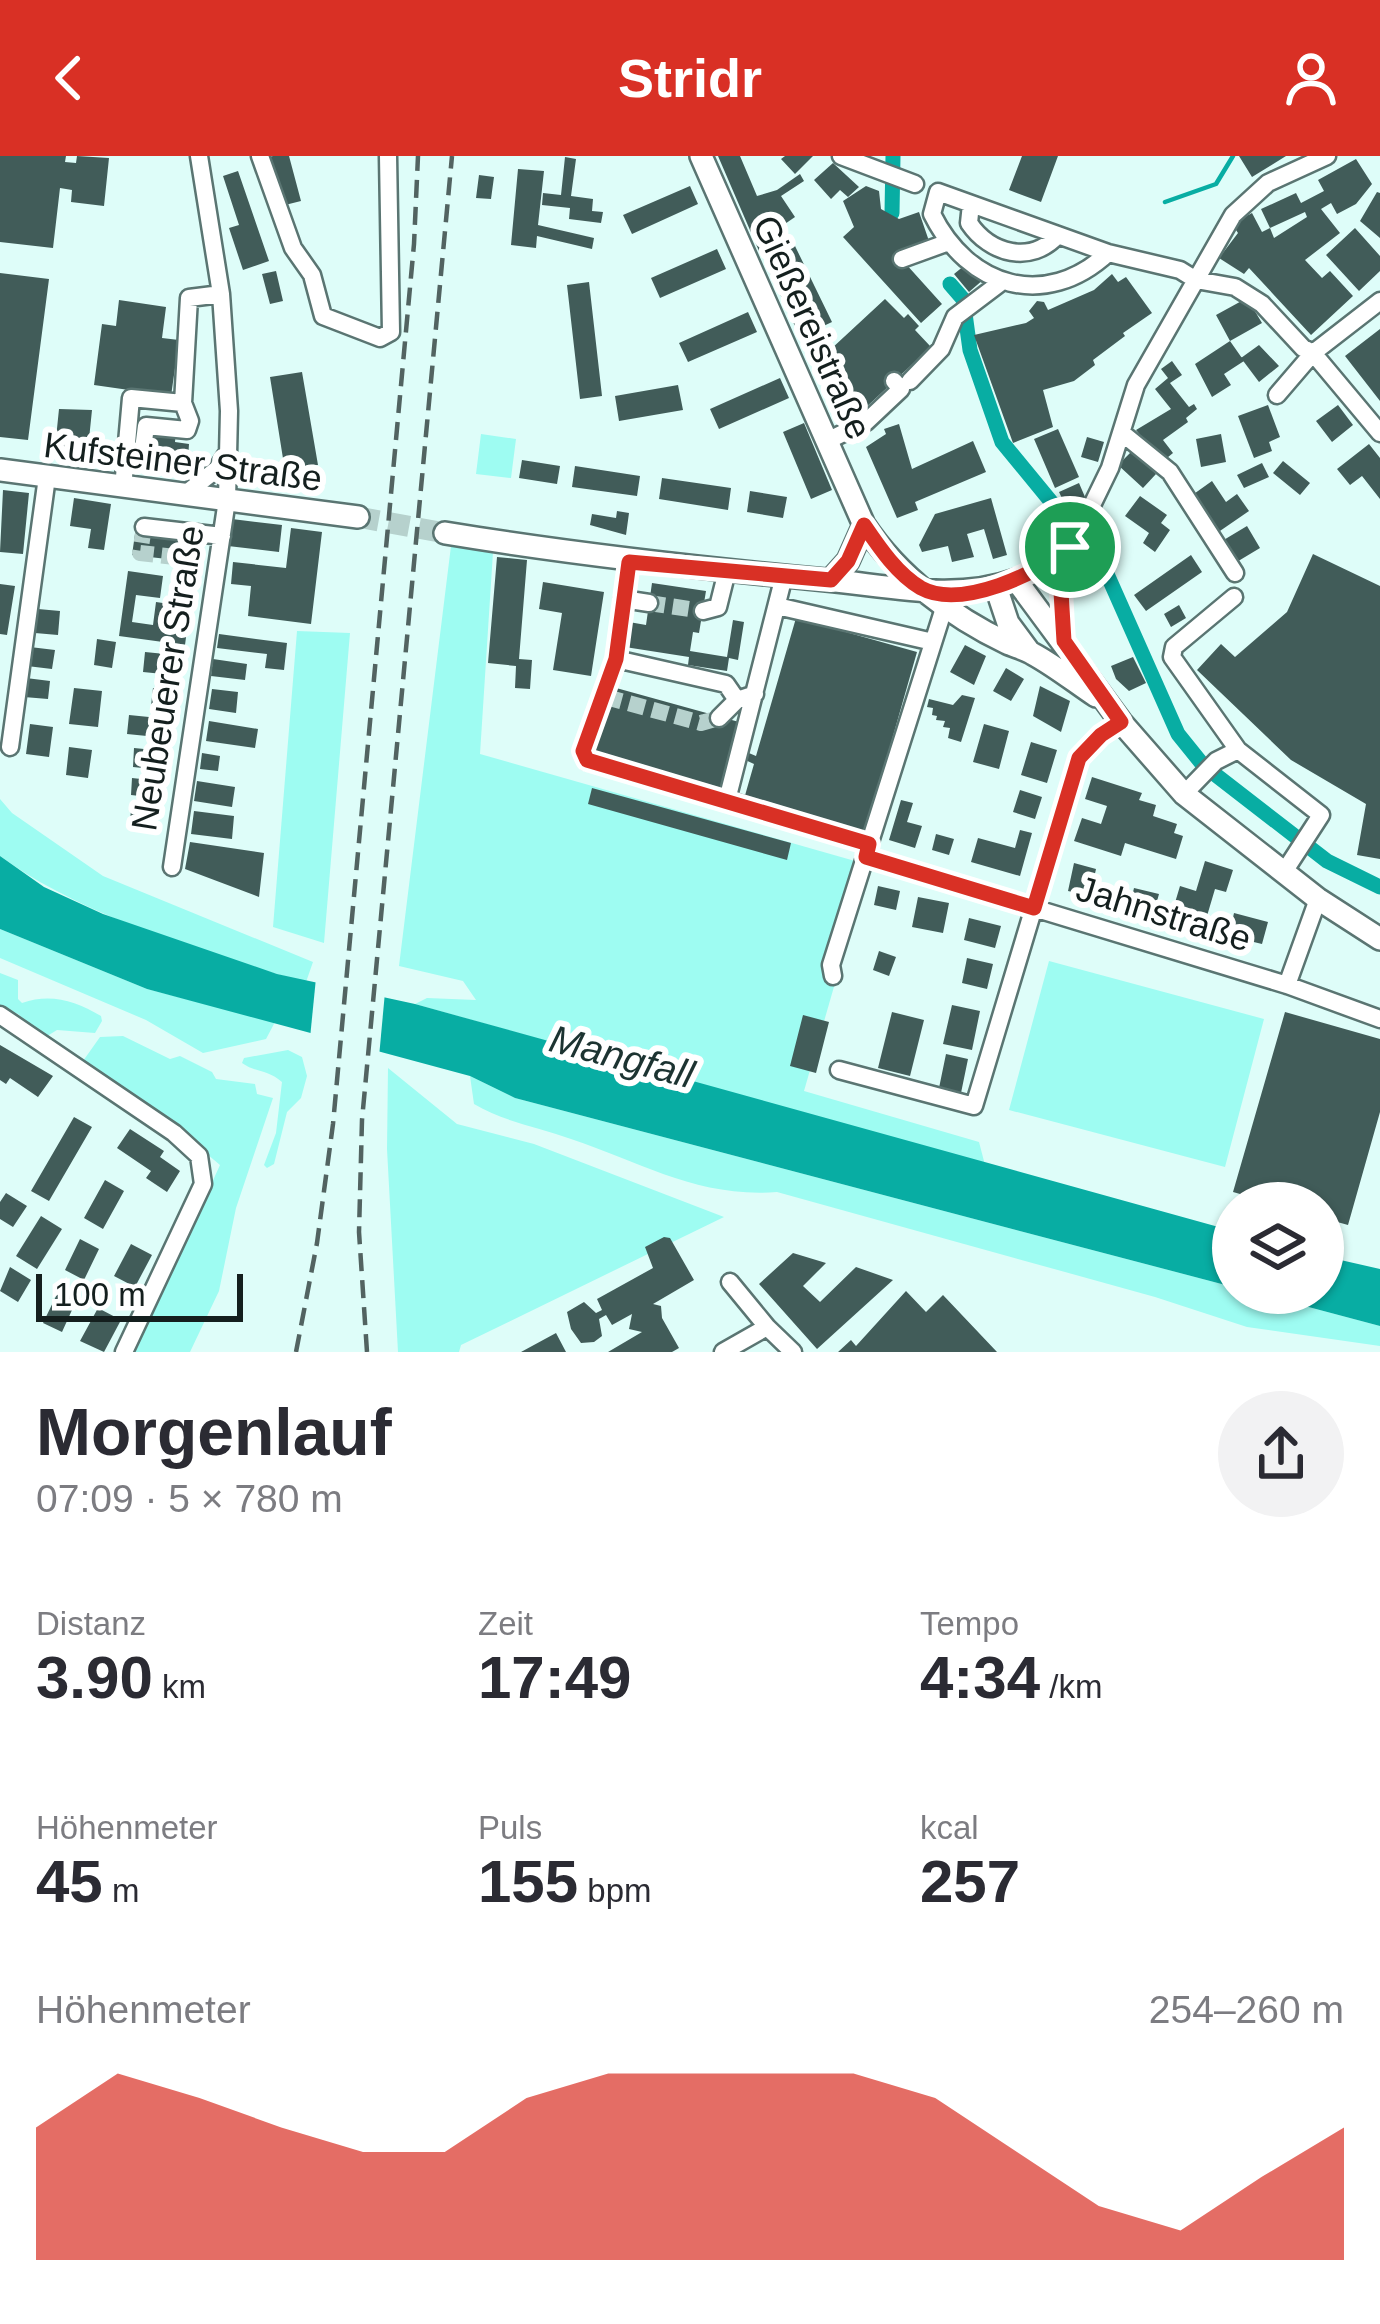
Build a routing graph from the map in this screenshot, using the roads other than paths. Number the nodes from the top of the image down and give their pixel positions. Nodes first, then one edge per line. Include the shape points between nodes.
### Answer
1 (199, 156) edge
2 (260, 156) edge
3 (388, 156) edge
4 (701, 156) edge
5 (842, 156) edge
6 (1327, 156) edge
7 (907, 181) dead end
8 (971, 204) junction
9 (1058, 235) junction
10 (946, 243) junction
11 (1108, 253) junction
12 (902, 259) dead end
13 (1196, 280) junction
14 (1000, 283) junction
15 (221, 294) junction
16 (1380, 301) edge
17 (1313, 353) junction
18 (1277, 395) dead end
19 (183, 403) junction
20 (1122, 433) junction
21 (1380, 433) edge
22 (827, 441) junction
23 (126, 454) junction
24 (227, 454) junction
25 (0, 470) edge
26 (47, 477) junction
27 (123, 488) junction
28 (184, 495) junction
29 (227, 500) junction
30 (358, 517) tunnel mouth
31 (864, 525) junction
32 (144, 527) dead end
33 (445, 533) tunnel mouth
34 (222, 536) junction
35 (1070, 547) junction
36 (629, 562) junction
37 (728, 571) junction
38 (1235, 573) dead end
39 (784, 576) junction
40 (831, 580) junction
41 (1006, 583) junction
42 (869, 585) junction
43 (924, 590) junction
44 (1234, 597) dead end
45 (623, 599) junction
46 (649, 603) tunnel mouth
47 (945, 605) junction
48 (777, 607) junction
49 (703, 611) dead end
50 (1064, 641) junction
51 (933, 642) junction
52 (1030, 651) junction
53 (616, 659) junction
54 (746, 697) junction
55 (1106, 703) junction
56 (719, 718) tunnel mouth
57 (1121, 722) junction
58 (10, 747) dead end
59 (1238, 750) junction
60 (1189, 786) junction
61 (727, 800) junction
62 (867, 850) junction
63 (1290, 865) junction
64 (172, 867) dead end
65 (1318, 899) junction
66 (1034, 908) junction
67 (1380, 939) edge
68 (833, 976) dead end
69 (1287, 985) junction
70 (0, 1015) edge
71 (1380, 1019) edge
72 (839, 1070) dead end
73 (730, 1282) dead end
74 (767, 1327) junction
75 (124, 1352) edge
76 (723, 1352) edge
77 (793, 1352) edge

1 - 15 street, Neubeuerer Straße
2 - 3 street via 323,316 380,338 391,332
4 - 22 main road, Gießereistraße
5 - 7 street
6 - 13 street via 1242,204
8 - 9 street
8 - 9 street via 968,223 980,240 1021,256
8 - 10 street via 938,192 932,214
9 - 11 street
10 - 12 street
10 - 14 street
11 - 13 street
11 - 14 street via 1064,283
13 - 17 street via 1247,293
13 - 20 street via 1136,385
14 - 22 street via 955,317 941,349 866,422
15 - 19 street via 189,298
15 - 24 street, Neubeuerer Straße
16 - 17 street
17 - 18 street
17 - 21 street
19 - 23 street via 131,398
19 - 23 street via 187,430 146,426 142,457
20 - 35 street
20 - 38 street via 1169,472
22 - 31 main road, Gießereistraße
23 - 27 street
24 - 28 street
24 - 29 street, Neubeuerer Straße
25 - 26 main road, Kufsteiner Straße
26 - 27 main road, Kufsteiner Straße
26 - 58 street
27 - 28 main road, Kufsteiner Straße
28 - 29 main road, Kufsteiner Straße
29 - 30 main road, Kufsteiner Straße
29 - 34 street, Neubeuerer Straße
31 - 40 main road
31 - 42 main road, Gießereistraße
31 - 43 main road, Gießereistraße
32 - 34 street
33 - 36 main road
34 - 64 street, Neubeuerer Straße
35 - 41 street
35 - 50 street via 1061,592
36 - 37 main road
36 - 45 street
37 - 39 main road
37 - 49 street via 718,607
39 - 40 main road
39 - 48 street
40 - 42 main road
41 - 43 main road
41 - 50 main road
41 - 52 main road via 1008,623
42 - 43 main road
43 - 47 main road, Gießereistraße
44 - 59 street via 1172,657
45 - 46 street
45 - 53 street
47 - 51 street
47 - 52 main road, Gießereistraße
48 - 51 street
48 - 54 street
50 - 55 main road
51 - 62 street
52 - 55 main road, Gießereistraße
53 - 54 street via 727,684
53 - 61 street, Jahnstraße via 583,751 587,760
54 - 56 street
54 - 61 street
55 - 57 main road
57 - 60 main road
57 - 66 street via 1079,758
59 - 60 street
59 - 63 street via 1321,815
60 - 63 main road
61 - 62 street, Jahnstraße
62 - 66 street, Jahnstraße
62 - 68 street
63 - 65 main road
65 - 67 main road
65 - 69 street, Jahnstraße
66 - 69 street, Jahnstraße
66 - 72 street via 974,1106
69 - 71 street
70 - 75 street via 199,1156 198,1198
73 - 74 street
74 - 76 street
74 - 77 street

